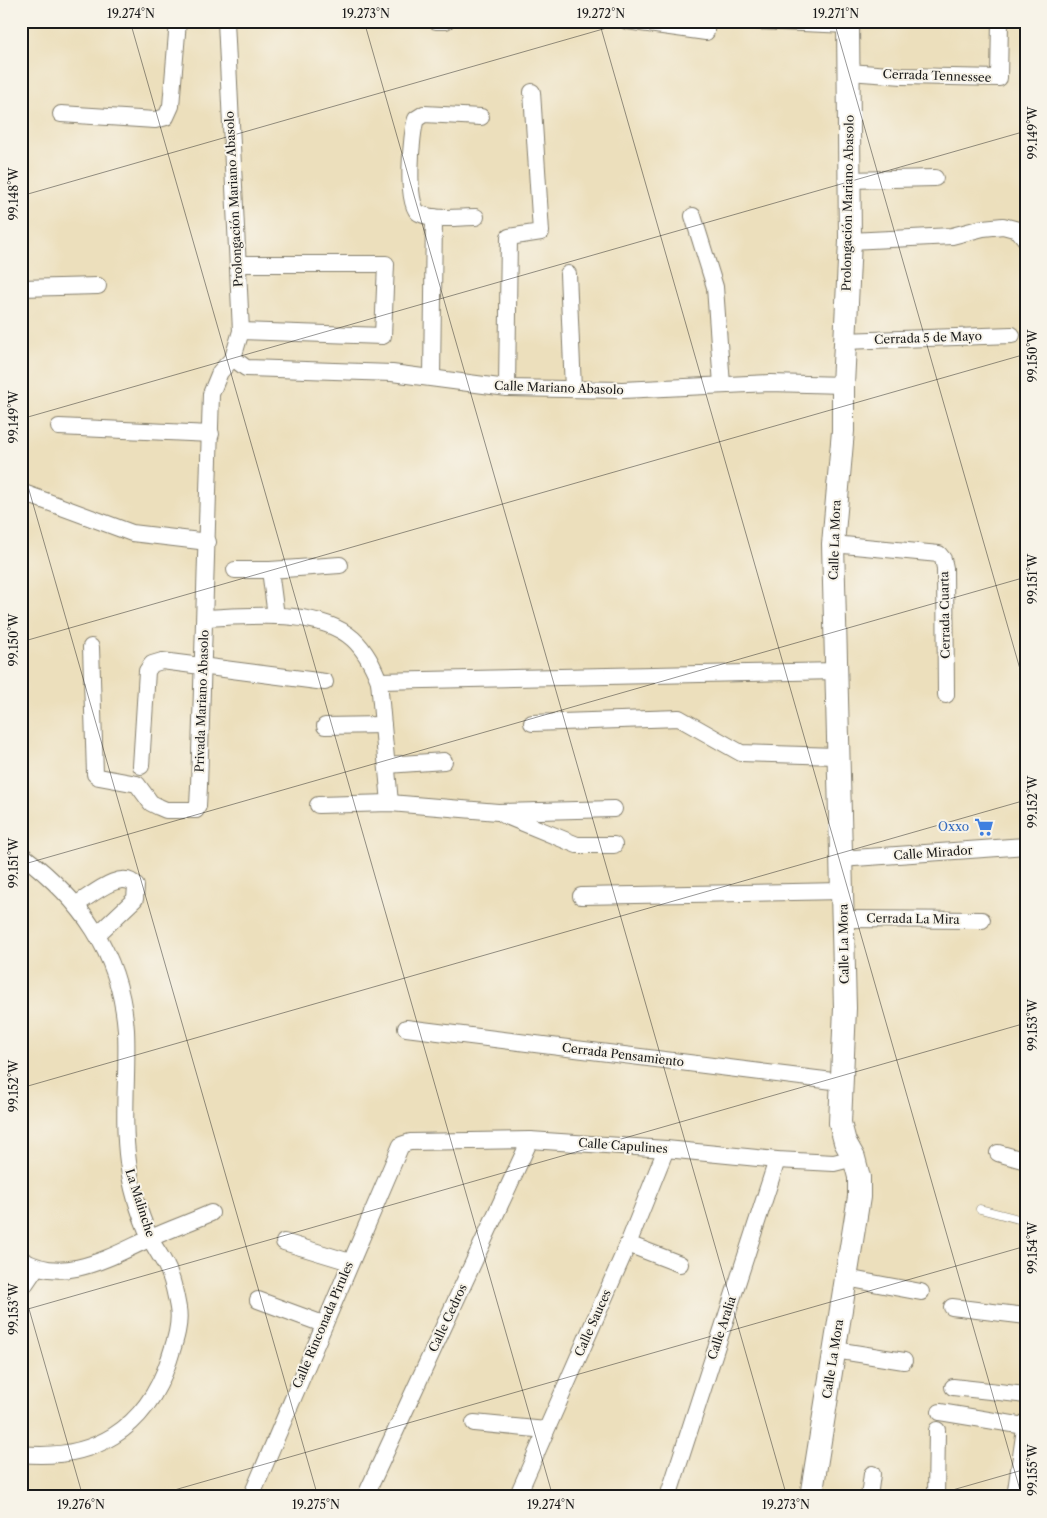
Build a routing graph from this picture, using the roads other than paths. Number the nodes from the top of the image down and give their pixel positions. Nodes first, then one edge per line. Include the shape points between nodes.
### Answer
1 (178, 21) edge
2 (226, 21) edge
3 (436, 21) edge
4 (446, 21) edge
5 (627, 21) edge
6 (706, 21) edge
7 (756, 21) edge
8 (1000, 21) edge
9 (635, 22) edge
10 (808, 22) edge
11 (848, 23) edge
12 (849, 72) junction
13 (532, 92) dead end
14 (61, 114) dead end
15 (481, 117) dead end
16 (935, 178) dead end
17 (849, 180) junction
18 (693, 216) dead end
19 (434, 217) junction
20 (476, 217) dead end
21 (1026, 240) edge
22 (850, 241) junction
23 (239, 264) junction
24 (568, 274) dead end
25 (98, 286) dead end
26 (21, 288) edge
27 (241, 331) junction
28 (1012, 336) dead end
29 (844, 341) junction
30 (233, 358) junction
31 (432, 378) junction
32 (722, 385) junction
33 (843, 385) junction
34 (508, 388) junction
35 (573, 388) junction
36 (59, 427) dead end
37 (211, 434) junction
38 (21, 492) edge
39 (208, 542) junction
40 (833, 544) junction
41 (340, 565) dead end
42 (235, 570) dead end
43 (270, 570) junction
44 (276, 616) junction
45 (205, 618) junction
46 (91, 647) dead end
47 (204, 666) junction
48 (837, 672) junction
49 (379, 681) junction
50 (325, 682) dead end
51 (946, 695) dead end
52 (532, 723) dead end
53 (383, 725) junction
54 (326, 726) dead end
55 (836, 756) junction
56 (444, 761) dead end
57 (386, 765) junction
58 (141, 766) dead end
59 (390, 804) junction
60 (318, 805) dead end
61 (614, 809) dead end
62 (498, 812) junction
63 (614, 845) dead end
64 (1026, 846) edge
65 (21, 854) edge
66 (840, 859) junction
67 (842, 891) junction
68 (581, 896) dead end
69 (77, 904) junction
70 (843, 919) junction
71 (982, 920) dead end
72 (98, 934) junction
73 (406, 1028) dead end
74 (841, 1082) junction
75 (530, 1140) junction
76 (666, 1149) junction
77 (998, 1153) dead end
78 (396, 1154) joint
79 (854, 1158) junction
80 (777, 1160) junction
81 (1026, 1161) edge
82 (980, 1209) dead end
83 (211, 1213) dead end
84 (1026, 1221) edge
85 (150, 1238) junction
86 (284, 1242) dead end
87 (628, 1244) junction
88 (21, 1259) edge
89 (350, 1262) junction
90 (680, 1264) dead end
91 (36, 1268) junction
92 (846, 1278) junction
93 (21, 1290) edge
94 (921, 1292) dead end
95 (258, 1300) dead end
96 (952, 1307) dead end
97 (1026, 1316) edge
98 (323, 1324) junction
99 (835, 1350) junction
100 (904, 1361) dead end
101 (953, 1387) dead end
102 (1026, 1394) edge
103 (940, 1412) dead end
104 (1026, 1422) edge
105 (474, 1423) dead end
106 (1025, 1426) edge
107 (546, 1430) junction
108 (937, 1430) dead end
109 (21, 1454) edge
110 (872, 1474) dead end
111 (251, 1497) edge
112 (365, 1497) edge
113 (517, 1497) edge
114 (668, 1497) edge
115 (811, 1497) edge
116 (869, 1497) edge
117 (936, 1497) edge
118 (1015, 1497) edge

1 - 14 street via 172,106 166,117 155,120
2 - 23 street, Prolongación Mariano Abasolo
3 - 4 street
5 - 9 street
6 - 9 street via 706,32
7 - 10 street
8 - 12 street, Cerrada Tennessee via 999,78
10 - 11 street
11 - 12 street, Prolongación Mariano Abasolo
12 - 17 street, Prolongación Mariano Abasolo
13 - 34 street via 541,232 509,237
15 - 19 street via 424,114 416,119 412,130 410,194 413,208 418,213
16 - 17 street
17 - 22 street, Prolongación Mariano Abasolo
18 - 32 street via 715,287
19 - 20 street
19 - 31 street
21 - 22 street via 1018,230 1003,226 952,236
22 - 29 street, Prolongación Mariano Abasolo
23 - 27 street, Prolongación Mariano Abasolo
23 - 27 street via 386,264 383,336
24 - 35 street
25 - 26 street
27 - 30 street, Prolongación Mariano Abasolo
28 - 29 street, Cerrada 5 de Mayo
29 - 33 street, Prolongación Mariano Abasolo
30 - 31 street, Calle Mariano Abasolo via 246,368 392,373
30 - 37 street, Privada Mariano Abasolo via 220,372 211,394
31 - 34 street, Calle Mariano Abasolo
32 - 33 street, Calle Mariano Abasolo
32 - 35 street, Calle Mariano Abasolo via 622,390
33 - 40 street, Calle La Mora via 843,431
34 - 35 street, Calle Mariano Abasolo
36 - 37 street
37 - 39 street, Privada Mariano Abasolo
38 - 39 street via 132,533
39 - 45 street, Privada Mariano Abasolo
40 - 48 street, Calle La Mora
40 - 51 street, Cerrada Cuarta via 939,554 943,559
41 - 43 street
42 - 43 street
43 - 44 street
44 - 45 street
44 - 49 street via 326,624 353,639 371,661
45 - 47 street, Privada Mariano Abasolo
46 - 47 street, Privada Mariano Abasolo via 96,774 137,784 151,803 166,810 196,810 198,806
47 - 50 street
47 - 58 street via 162,661 152,664 147,671
48 - 49 street
48 - 55 street, Calle La Mora
49 - 53 street
52 - 55 street via 679,718 741,753
53 - 54 street
53 - 57 street
55 - 66 street, Calle La Mora
56 - 57 street
57 - 59 street
59 - 60 street
59 - 62 street
61 - 62 street
62 - 63 street via 577,845
64 - 66 street, Calle Mirador
65 - 69 street, La Malinche
66 - 67 street, Calle La Mora
67 - 68 street
67 - 70 street, Calle La Mora
69 - 72 street, La Malinche
69 - 72 street via 119,879 129,879 136,886 135,899
70 - 71 street, Cerrada La Mira
70 - 74 street, Calle La Mora via 845,1008
72 - 85 street, La Malinche via 121,998 126,1030 124,1108 128,1163
73 - 74 street, Cerrada Pensamiento
74 - 79 street, Calle La Mora via 840,1123
75 - 76 street, Calle Capulines
75 - 78 street, Calle Capulines via 410,1142 400,1144
75 - 112 street, Calle Cedros
76 - 80 street, Calle Capulines
76 - 87 street, Calle Sauces
77 - 81 street
78 - 89 street, Calle Rinconada Pirules
79 - 80 street, Calle Capulines via 834,1163
79 - 92 street, Calle La Mora via 859,1177 859,1197
80 - 114 street, Calle Aralia
82 - 84 lane
83 - 85 street
85 - 91 street via 92,1265 69,1269
85 - 109 street, La Malinche via 170,1275 178,1311 176,1339 168,1364 147,1406 124,1430 93,1448 66,1455
86 - 89 street
87 - 90 street
87 - 107 street, Calle Sauces
88 - 91 street
89 - 98 street, Calle Rinconada Pirules
91 - 93 street
92 - 94 street
92 - 99 street, Calle La Mora
95 - 98 street
96 - 97 street
98 - 111 street, Calle Rinconada Pirules
99 - 100 street
99 - 115 street, Calle La Mora
101 - 102 street
103 - 106 street
104 - 106 street
105 - 107 street
106 - 118 street
107 - 113 street, Calle Sauces
108 - 117 street
110 - 116 street

